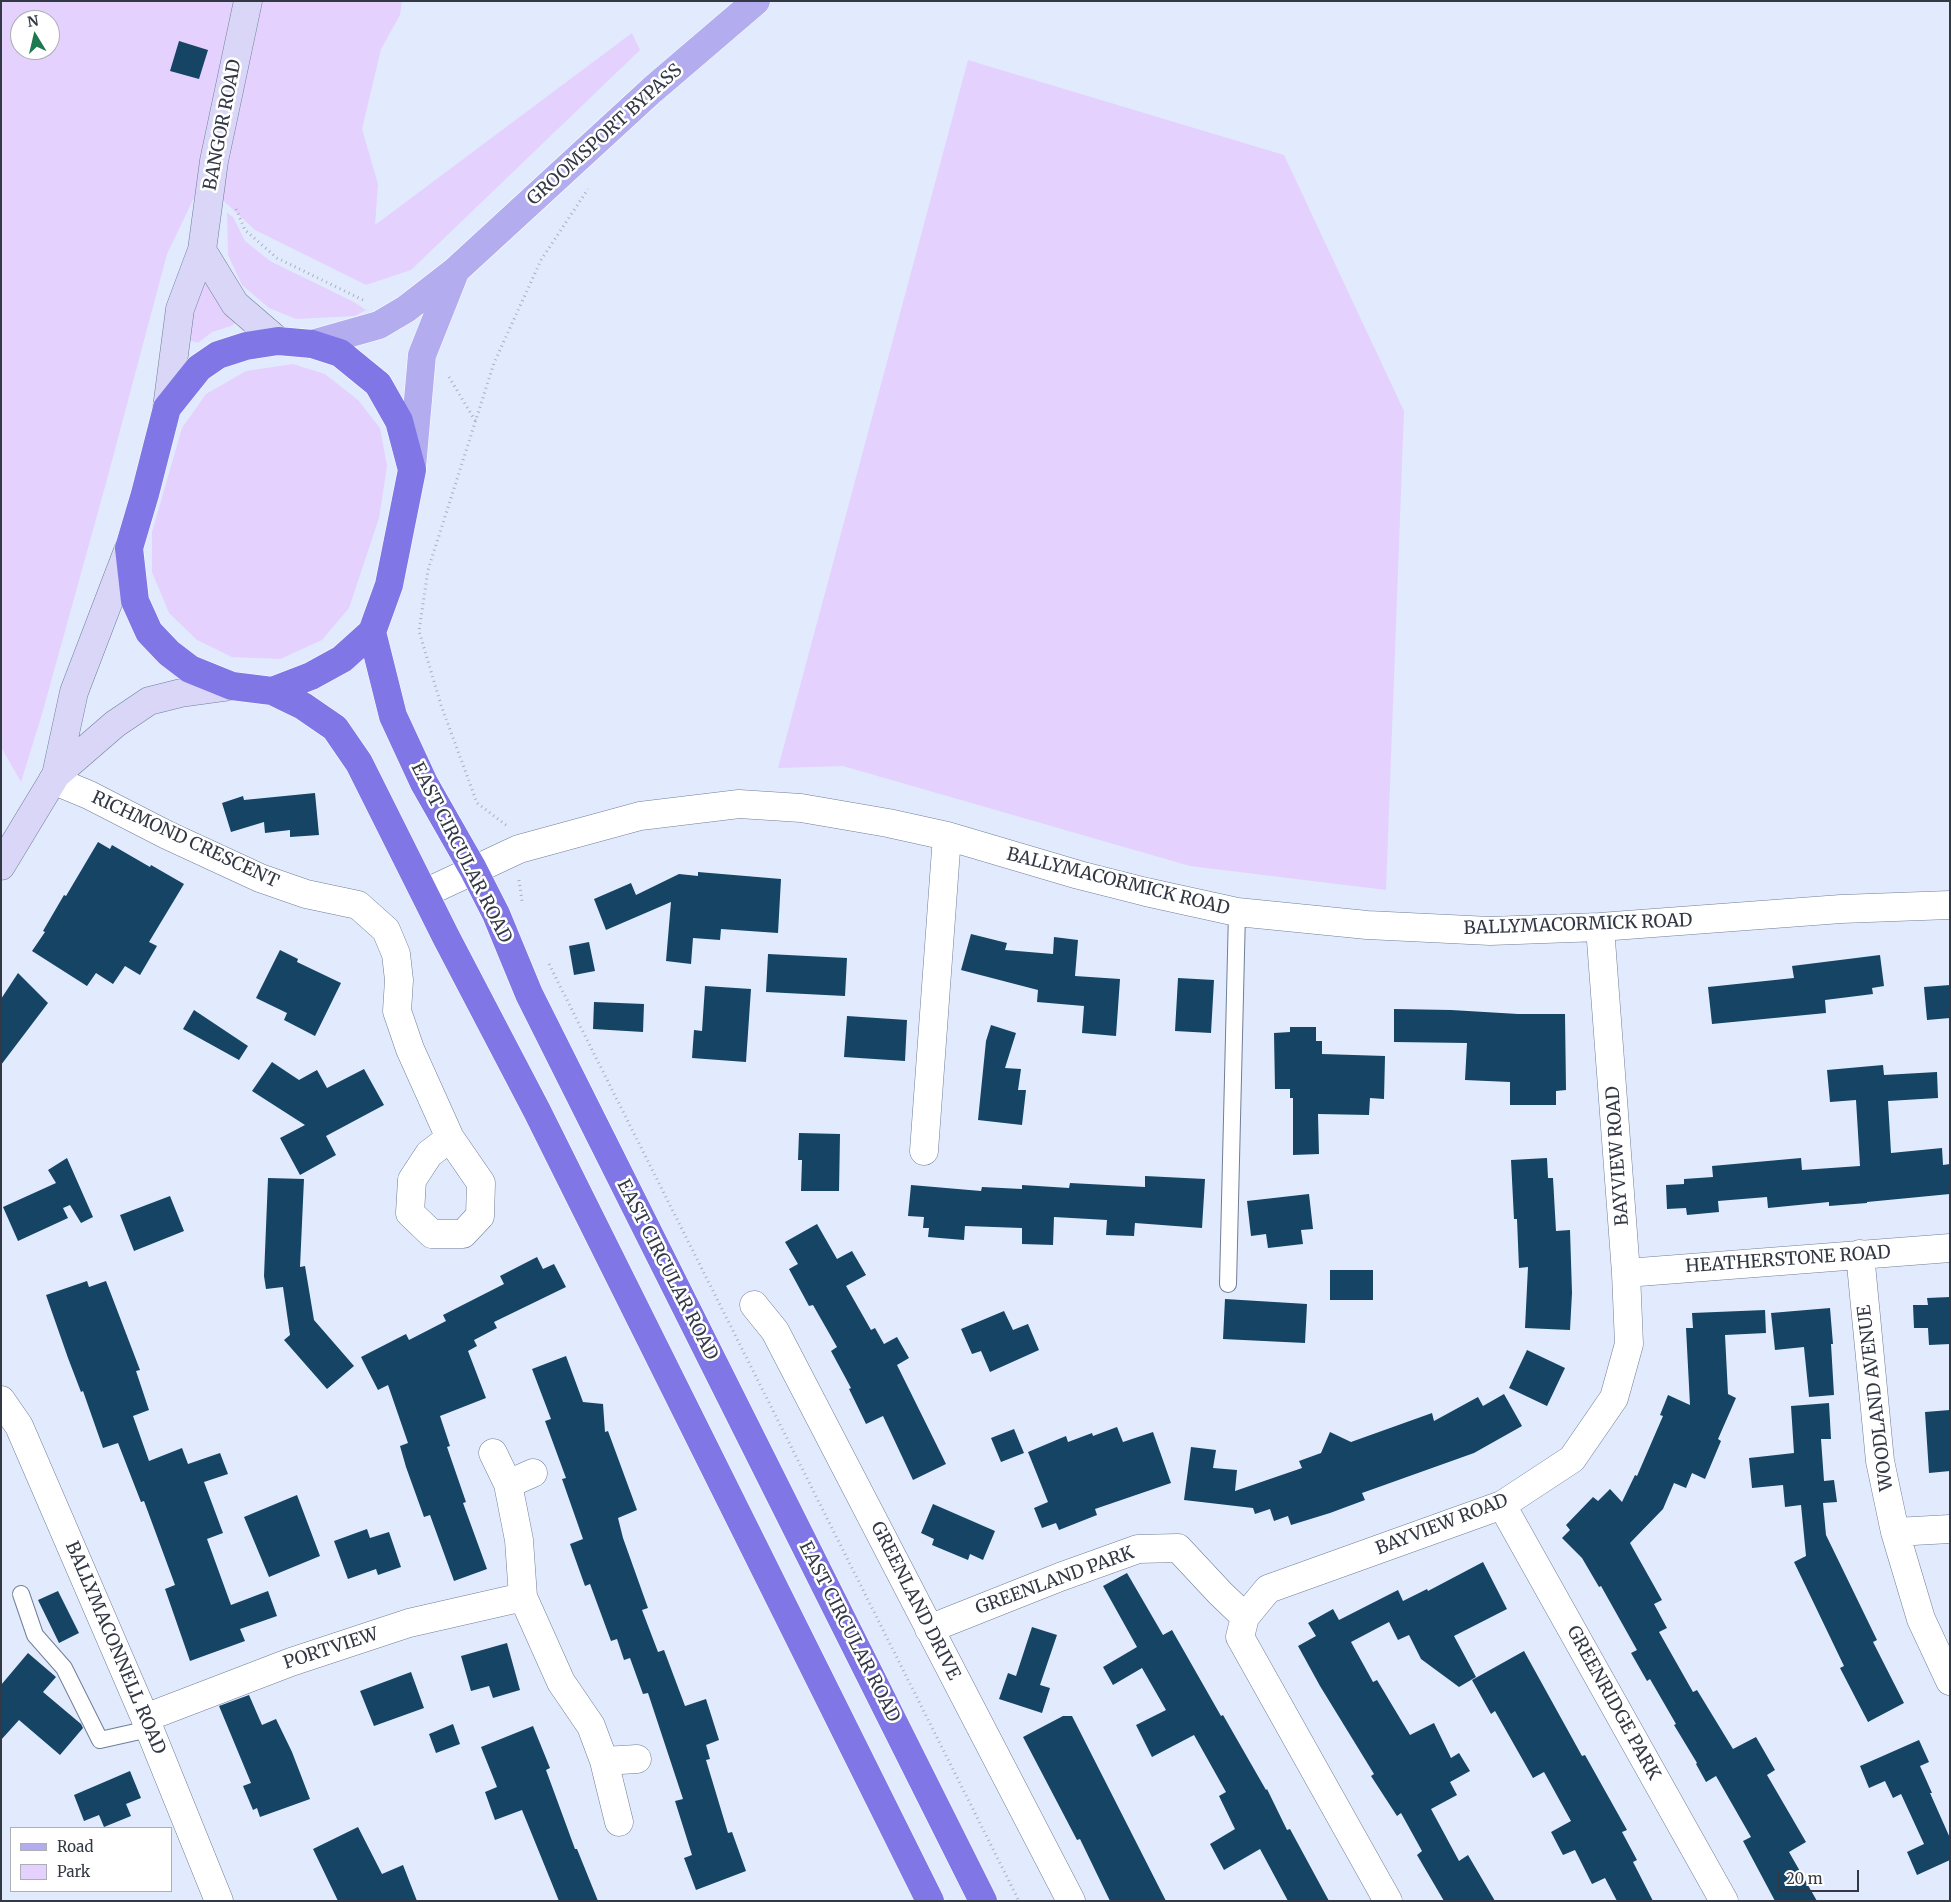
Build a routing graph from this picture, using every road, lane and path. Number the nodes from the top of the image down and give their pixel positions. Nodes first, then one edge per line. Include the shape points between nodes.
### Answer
1 (248, 1) edge
2 (756, 1) edge
3 (593, 181) dead end
4 (234, 205) dead end
5 (202, 250) junction
6 (455, 271) junction
7 (379, 325) junction
8 (278, 341) junction
9 (312, 344) junction
10 (446, 372) dead end
11 (167, 408) junction
12 (476, 422) junction
13 (412, 470) junction
14 (129, 548) junction
15 (372, 632) junction
16 (232, 686) junction
17 (272, 691) junction
18 (55, 778) junction
19 (947, 836) junction
20 (519, 849) junction
21 (1, 866) edge
22 (473, 869) junction
23 (425, 893) junction
24 (1950, 905) edge
25 (523, 907) dead end
26 (1237, 912) junction
27 (1600, 927) junction
28 (546, 958) dead end
29 (450, 1138) dead end
30 (924, 1151) dead end
31 (1950, 1248) edge
32 (1860, 1254) junction
33 (1626, 1273) junction
34 (1228, 1284) dead end
35 (754, 1306) dead end
36 (1, 1400) edge
37 (492, 1453) dead end
38 (533, 1473) dead end
39 (508, 1484) junction
40 (1502, 1505) junction
41 (1950, 1529) edge
42 (1895, 1532) junction
43 (21, 1594) dead end
44 (523, 1597) junction
45 (1245, 1617) junction
46 (929, 1629) junction
47 (1950, 1681) edge
48 (147, 1723) junction
49 (637, 1759) dead end
50 (604, 1761) junction
51 (619, 1822) dead end
52 (219, 1901) edge
53 (930, 1901) edge
54 (983, 1901) edge
55 (1019, 1901) edge
56 (1071, 1901) edge
57 (1388, 1901) edge
58 (1724, 1901) edge

1 - 5 main road, BANGOR ROAD via 214,161
2 - 6 main road, GROOMSPORT BYPASS via 652,90
3 - 12 path via 540,260 494,364
4 - 7 path via 245,230 277,258 365,302
5 - 8 main road via 235,304
5 - 11 main road, BANGOR ROAD via 180,309
6 - 7 main road, GROOMSPORT BYPASS via 406,309
6 - 13 main road, GROOMSPORT BYPASS via 422,355
7 - 9 main road, GROOMSPORT BYPASS
8 - 9 highway
8 - 11 highway via 218,355 199,368
9 - 13 highway via 340,353 378,384 400,421
10 - 12 path
11 - 14 highway
12 - 20 path via 428,570 418,631 477,803 505,823
13 - 15 highway via 389,585
14 - 16 highway via 135,601 149,632 190,669
14 - 18 main road via 74,692
15 - 17 highway via 342,658 311,676
15 - 22 highway, EAST CIRCULAR ROAD via 393,716 424,783
16 - 17 highway
16 - 18 main road via 182,693 150,702 115,724
17 - 23 highway via 303,706 335,728 359,762
18 - 21 main road
18 - 29 street, RICHMOND CRESCENT via 260,878 306,894 358,905 386,930 396,954 399,980 397,1012
19 - 20 street, BALLYMACORMICK ROAD via 801,808 739,804 640,816
19 - 26 street, BALLYMACORMICK ROAD via 1088,878
19 - 30 street
20 - 22 street, BALLYMACORMICK ROAD
20 - 25 path via 518,875
22 - 23 street, BALLYMACORMICK ROAD
22 - 54 highway, EAST CIRCULAR ROAD via 534,1003
23 - 53 highway
24 - 27 street, BALLYMACORMICK ROAD via 1841,909
26 - 27 street, BALLYMACORMICK ROAD via 1366,925 1490,931
26 - 34 lane
27 - 33 street, BAYVIEW ROAD
28 - 55 path
31 - 32 street, HEATHERSTONE ROAD
32 - 33 street, HEATHERSTONE ROAD
32 - 42 street, WOODLAND AVENUE via 1880,1461
33 - 40 street, BAYVIEW ROAD via 1629,1344 1614,1398 1572,1459
35 - 46 street, GREENLAND DRIVE via 775,1331
36 - 48 street, BALLYMACONNELL ROAD via 19,1426
37 - 39 street
38 - 39 street
39 - 44 street via 519,1540
40 - 45 street, BAYVIEW ROAD via 1268,1589
40 - 58 street, GREENRIDGE PARK
41 - 42 street
42 - 47 street, WOODLAND AVENUE via 1921,1618
43 - 48 lane via 35,1635 64,1668 100,1740
44 - 48 street, PORTVIEW via 409,1623 291,1662
44 - 50 street via 561,1682 591,1726
45 - 46 street, GREENLAND PARK via 1178,1548 1138,1549
45 - 57 street via 1240,1637
46 - 56 street, GREENLAND DRIVE
48 - 52 street, BALLYMACONNELL ROAD
49 - 50 street
50 - 51 street

